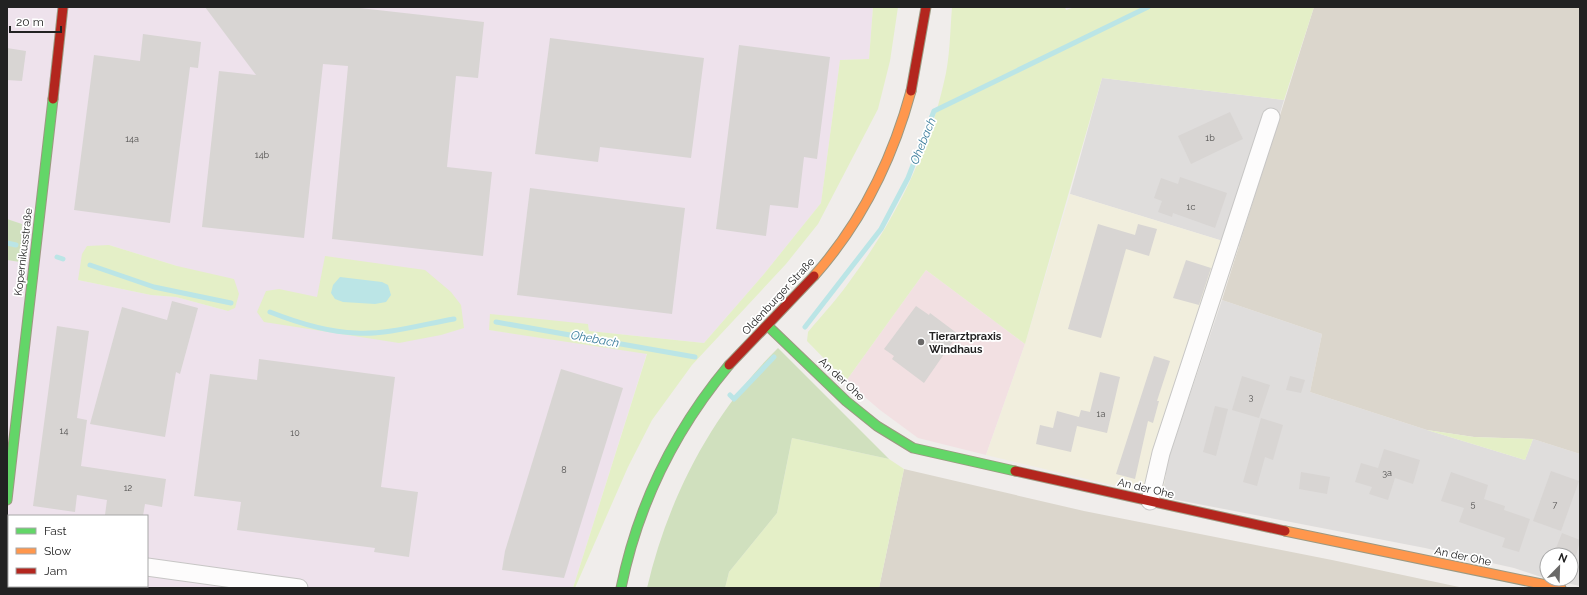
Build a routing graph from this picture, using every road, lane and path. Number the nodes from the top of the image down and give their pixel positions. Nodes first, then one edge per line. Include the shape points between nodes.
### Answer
1 (63, 7) edge
2 (926, 7) edge
3 (1272, 117) dead end
4 (768, 326) junction
5 (7, 500) edge
6 (1150, 502) junction
7 (148, 567) edge
8 (299, 588) edge
9 (621, 588) edge
10 (1561, 588) edge

1 - 5 street, Kopernikusstraße
2 - 4 street, Oldenburger Straße via 918,60 903,120 887,164 861,214 830,258
3 - 6 street via 1161,453
4 - 6 street, An der Ohe via 846,401 877,426 913,448
4 - 9 street, Oldenburger Straße via 732,362 683,426 656,477 638,522
6 - 10 street, An der Ohe
7 - 8 street

